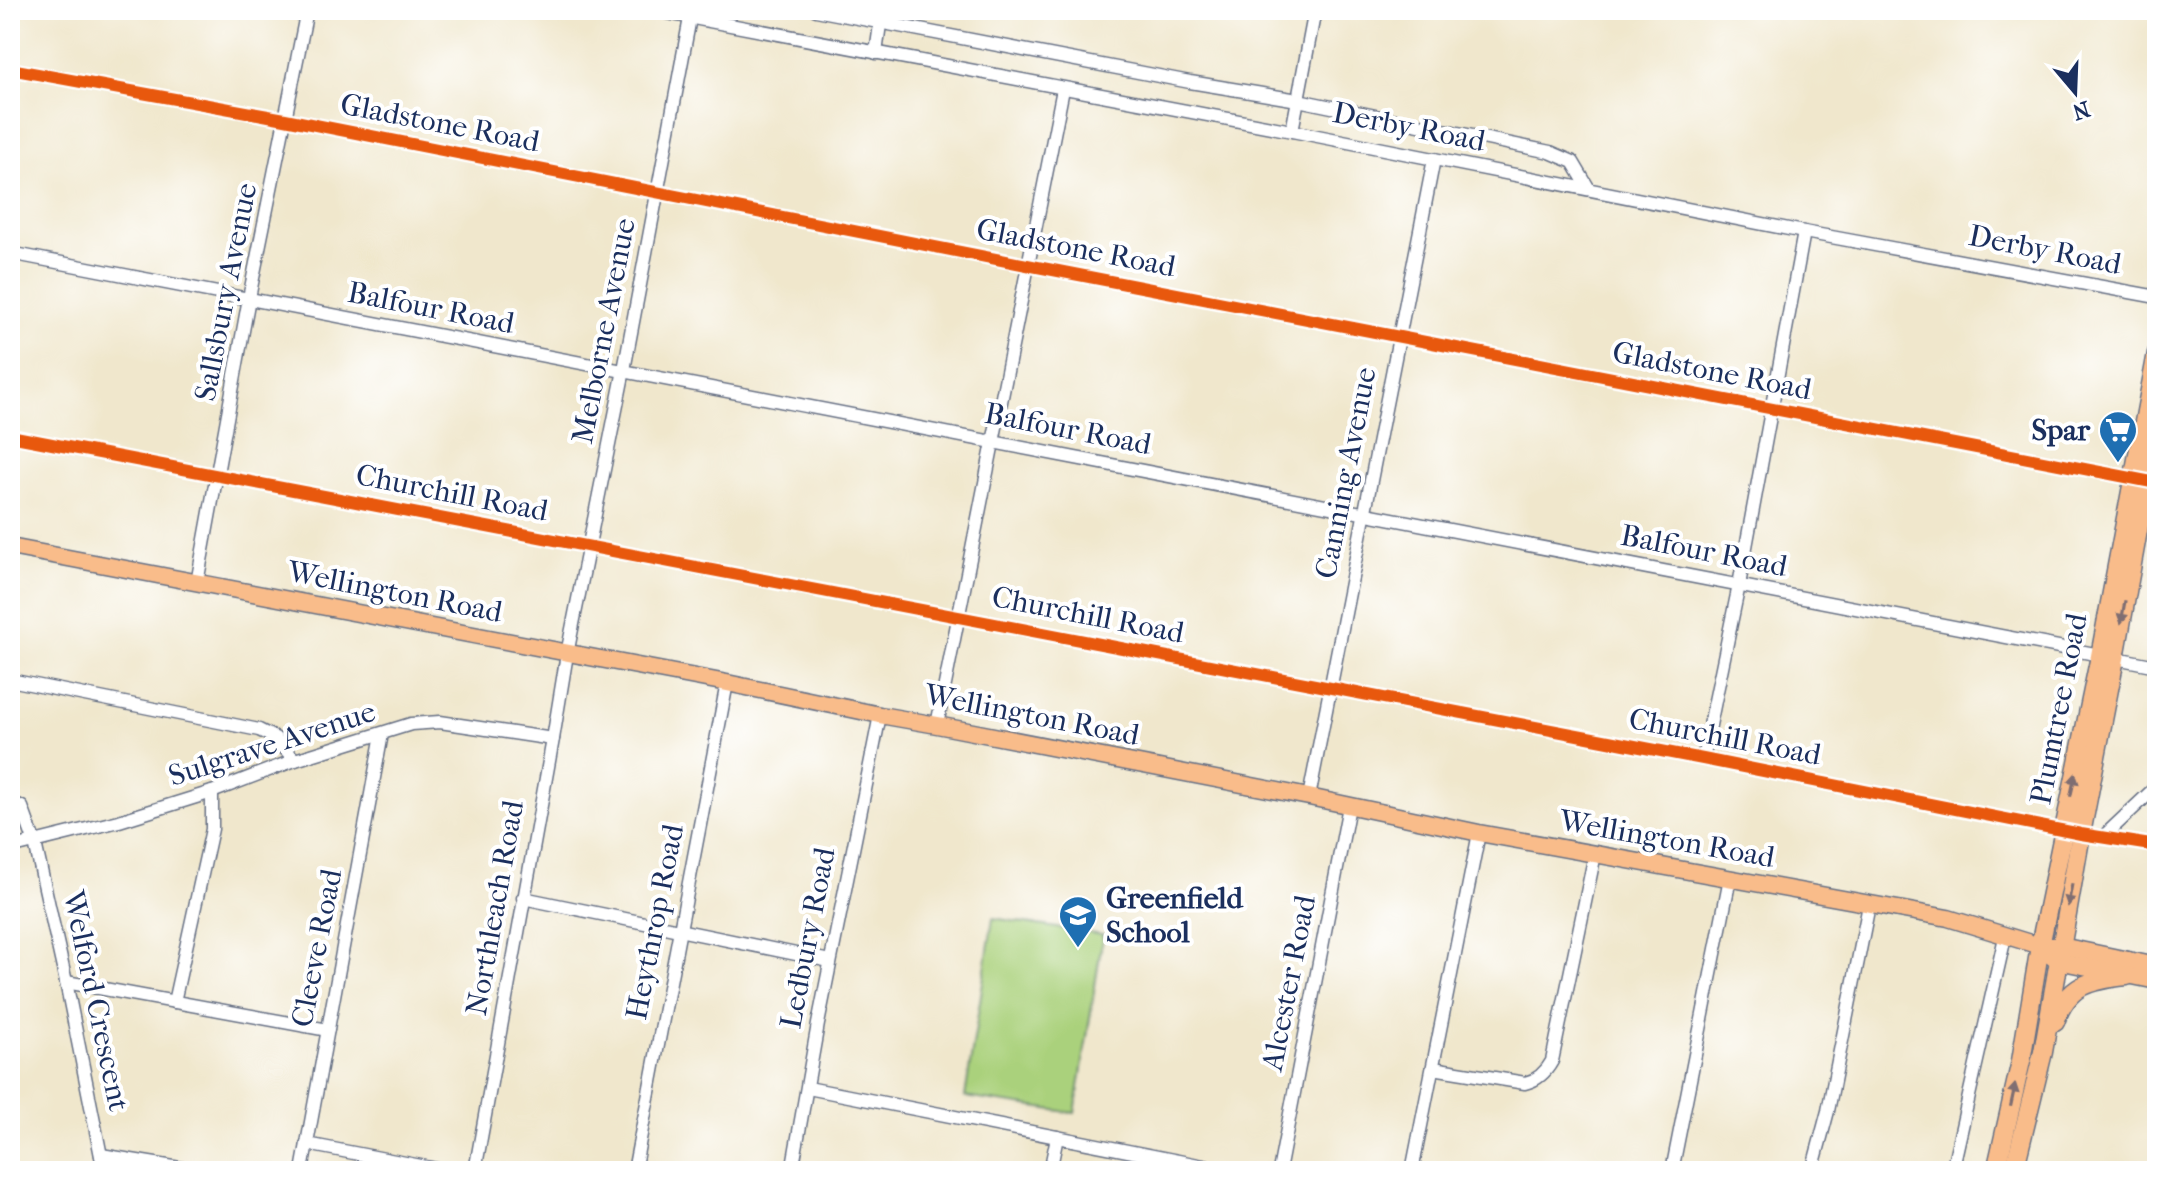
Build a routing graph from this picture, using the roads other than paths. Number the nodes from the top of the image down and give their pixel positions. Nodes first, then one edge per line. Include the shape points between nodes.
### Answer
1 (307, 10) edge
2 (651, 10) edge
3 (816, 10) edge
4 (1315, 10) edge
5 (881, 16) edge
6 (690, 18) junction
7 (876, 53) junction
8 (10, 69) edge
9 (1063, 89) junction
10 (1298, 100) junction
11 (285, 119) junction
12 (1292, 131) junction
13 (1434, 159) junction
14 (1589, 189) junction
15 (657, 193) junction
16 (1804, 232) junction
17 (10, 253) edge
18 (1027, 265) junction
19 (2157, 297) edge
20 (249, 298) junction
21 (1399, 336) junction
22 (2157, 353) edge
23 (624, 370) junction
24 (1770, 409) junction
25 (2157, 425) edge
26 (10, 436) edge
27 (992, 441) junction
28 (218, 474) junction
29 (2145, 481) edge
30 (1366, 512) junction
31 (589, 545) junction
32 (10, 547) edge
33 (197, 583) junction
34 (1739, 585) junction
35 (958, 617) junction
36 (567, 654) junction
37 (2108, 657) junction
38 (2157, 666) edge
39 (10, 680) edge
40 (727, 683) junction
41 (1331, 689) junction
42 (880, 715) junction
43 (937, 725) junction
44 (382, 734) junction
45 (553, 739) junction
46 (1703, 759) junction
47 (295, 760) junction
48 (2157, 786) edge
49 (212, 792) junction
50 (1309, 797) junction
51 (10, 801) edge
52 (1349, 806) junction
53 (2072, 832) junction
54 (1479, 833) junction
55 (2104, 836) junction
56 (35, 843) junction
57 (2157, 846) edge
58 (10, 848) edge
59 (1595, 854) junction
60 (1730, 878) junction
61 (523, 898) junction
62 (1869, 905) junction
63 (681, 931) junction
64 (2005, 937) junction
65 (2040, 946) junction
66 (2060, 954) junction
67 (830, 961) junction
68 (2157, 966) edge
69 (2127, 976) junction
70 (2157, 981) edge
71 (66, 982) junction
72 (174, 1002) junction
73 (328, 1030) junction
74 (2043, 1052) junction
75 (1433, 1068) junction
76 (808, 1088) junction
77 (1057, 1137) junction
78 (307, 1144) junction
79 (101, 1155) junction
80 (104, 1171) edge
81 (198, 1171) edge
82 (302, 1171) edge
83 (447, 1171) edge
84 (475, 1171) edge
85 (634, 1171) edge
86 (792, 1171) edge
87 (1050, 1171) edge
88 (1229, 1171) edge
89 (1279, 1171) edge
90 (1412, 1171) edge
91 (1672, 1171) edge
92 (1812, 1171) edge
93 (1952, 1171) edge
94 (1996, 1171) edge
95 (2014, 1171) edge

1 - 11 street, Sallsbury Avenue
2 - 6 street, Derby Road
3 - 5 street
4 - 10 street
5 - 7 street
5 - 10 street
6 - 7 street, Derby Road
6 - 15 street, Melborne Avenue
7 - 9 street, Derby Road
8 - 11 street, Gladstone Road
9 - 12 street, Derby Road
9 - 18 street
10 - 12 street
10 - 14 street via 1563,156 1573,162
11 - 15 street, Gladstone Road
11 - 20 street, Sallsbury Avenue
12 - 13 street, Derby Road
13 - 14 street, Derby Road
13 - 21 street, Canning Avenue
14 - 16 street, Derby Road
15 - 18 street, Gladstone Road
15 - 23 street, Melborne Avenue
16 - 19 street, Derby Road
16 - 24 street
17 - 20 street, Balfour Road
18 - 21 street, Gladstone Road
18 - 27 street
20 - 23 street, Balfour Road
20 - 28 street, Sallsbury Avenue
21 - 24 street, Gladstone Road
21 - 30 street, Canning Avenue
22 - 29 highway, Plumtree Road
23 - 27 street, Balfour Road
23 - 31 street, Melborne Avenue
24 - 29 street, Gladstone Road
24 - 34 street
25 - 29 highway, Plumtree Road
26 - 28 street, Churchill Road
27 - 30 street, Balfour Road
27 - 35 street
28 - 31 street, Churchill Road
28 - 33 street, Sallsbury Avenue
29 - 37 highway, Plumtree Road
30 - 34 street, Balfour Road
30 - 41 street, Canning Avenue
31 - 35 street, Churchill Road
31 - 36 street, Melborne Avenue
32 - 33 main road, Wellington Road
33 - 36 main road, Wellington Road
34 - 37 street, Balfour Road
34 - 46 street
35 - 41 street, Churchill Road
35 - 43 street
36 - 40 main road, Wellington Road
36 - 45 street, Northleach Road
37 - 38 street, Balfour Road
37 - 53 highway, Plumtree Road
39 - 47 street via 259,730 275,738
40 - 42 main road, Wellington Road
40 - 63 street, Heythrop Road
41 - 46 street, Churchill Road
41 - 50 street, Canning Avenue
42 - 43 main road, Wellington Road
42 - 67 street, Ledbury Road
43 - 50 main road, Wellington Road
44 - 45 street, Sulgrave Avenue via 440,722
44 - 47 street, Sulgrave Avenue
44 - 73 street, Cleeve Road
45 - 61 street, Northleach Road
46 - 53 street, Churchill Road
47 - 49 street, Sulgrave Avenue
48 - 55 street
49 - 56 street, Sulgrave Avenue
49 - 72 street via 212,829
50 - 52 main road, Wellington Road
51 - 56 street, Welford Crescent via 22,807
52 - 54 main road, Wellington Road
52 - 89 street, Alcester Road
53 - 55 street, Churchill Road
53 - 65 highway, Plumtree Road
53 -> 66 highway, Plumtree Road
54 - 59 main road, Wellington Road
54 - 75 street
55 - 57 street, Churchill Road
56 - 58 street, Sulgrave Avenue
56 - 71 street, Welford Crescent
59 - 60 main road, Wellington Road
59 - 75 street via 1548,1068 1525,1083
60 - 62 main road, Wellington Road
60 - 91 street
61 - 63 street
61 - 84 street, Northleach Road
62 - 64 main road, Wellington Road via 1948,918
62 - 92 street
63 - 67 street
63 - 85 street, Heythrop Road
64 - 65 main road, Wellington Road
64 - 93 street
65 - 66 main road, Wellington Road
94 -> 65 highway, Plumtree Road
66 - 68 main road
66 - 69 main road
66 - 74 highway, Plumtree Road
67 - 76 street, Ledbury Road
69 - 70 main road
69 - 74 highway via 2096,980 2069,994
71 - 72 street
71 - 79 street, Welford Crescent
72 - 73 street
73 - 78 street, Cleeve Road
74 - 95 highway, Plumtree Road
75 - 90 street
76 - 77 street
76 - 86 street, Ledbury Road
77 - 87 street
77 - 88 street
78 - 82 street, Cleeve Road
78 - 83 street
79 - 80 street, Welford Crescent
79 - 81 street

